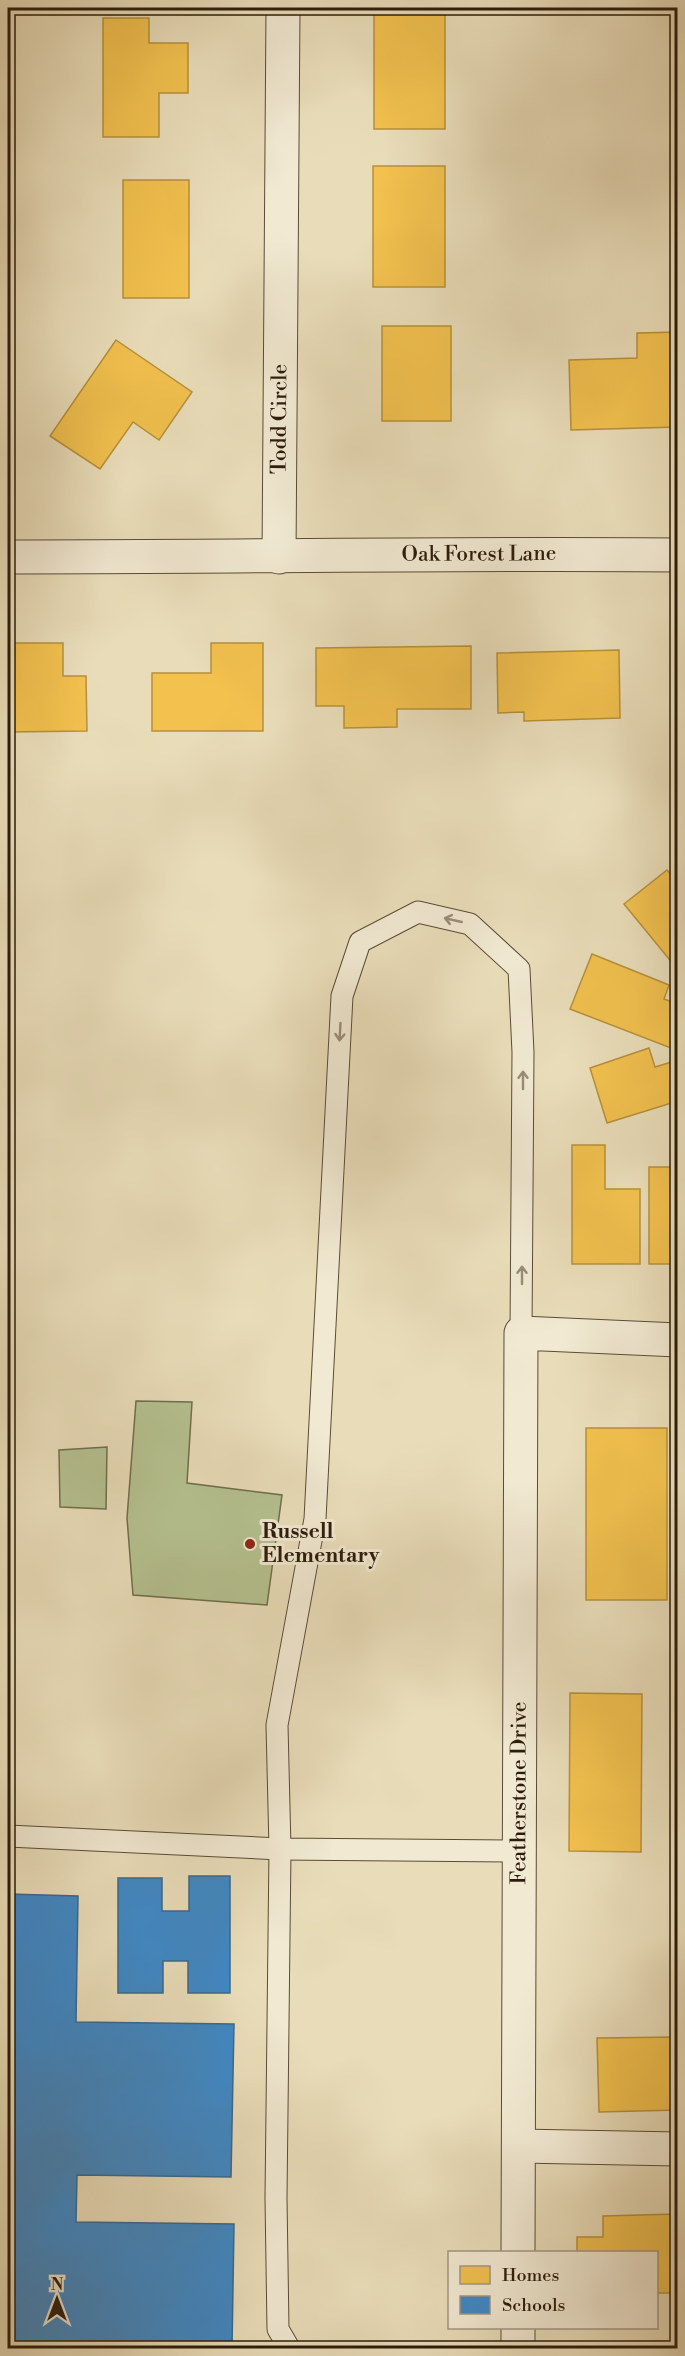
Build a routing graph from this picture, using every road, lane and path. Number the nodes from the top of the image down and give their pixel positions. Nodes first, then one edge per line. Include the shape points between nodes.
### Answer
1 (283, 8) edge
2 (678, 555) edge
3 (8, 557) edge
4 (279, 557) junction
5 (521, 1333) junction
6 (678, 1340) edge
7 (8, 1836) edge
8 (280, 1849) junction
9 (520, 1851) junction
10 (519, 2146) junction
11 (678, 2149) edge
12 (518, 2251) edge
13 (518, 2329) edge
14 (289, 2349) edge
15 (518, 2349) edge

1 - 4 street, Todd Circle
2 - 4 street, Oak Forest Lane
3 - 4 street
5 - 6 street
5 -> 8 lane via 523,1052 519,969 470,924 418,912 360,942 342,996 315,1519 277,1725
5 - 9 street, Featherstone Drive
7 - 8 lane
8 - 9 lane
8 - 14 lane via 278,2329
9 - 10 street, Featherstone Drive
10 - 11 street
10 - 12 street, Featherstone Drive
13 - 15 street

